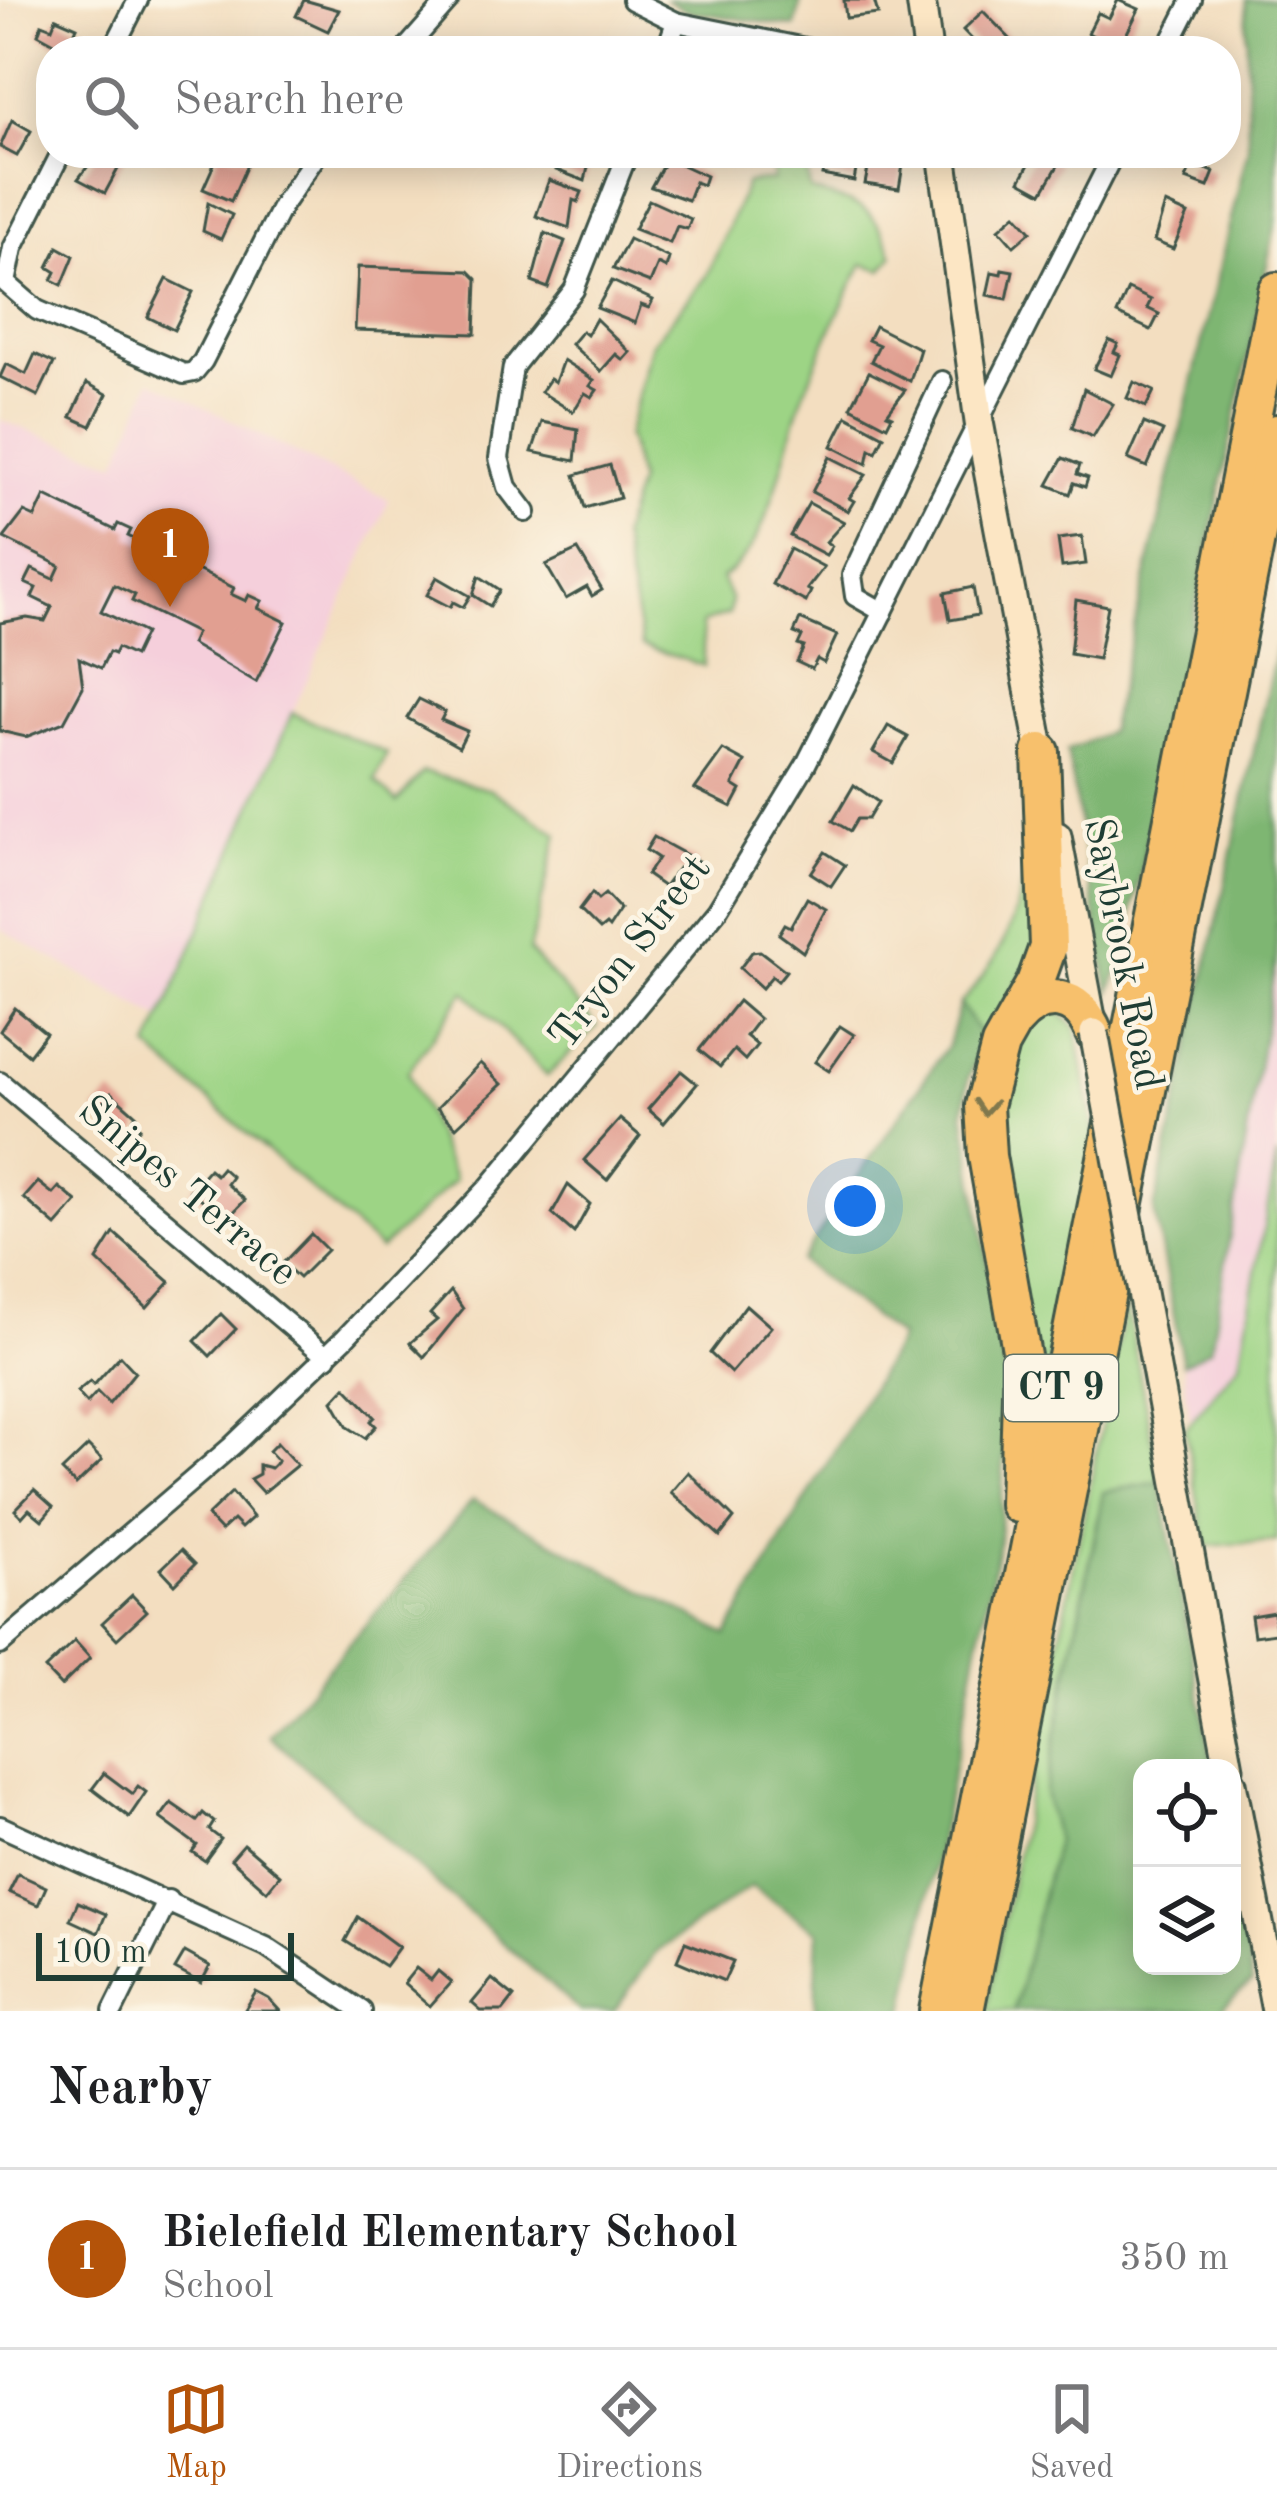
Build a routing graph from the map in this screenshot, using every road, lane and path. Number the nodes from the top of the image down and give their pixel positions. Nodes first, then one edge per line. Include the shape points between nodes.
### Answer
1 (138, 0) edge
2 (449, 0) edge
3 (632, 0) edge
4 (921, 0) edge
5 (1192, 0) edge
6 (676, 22) junction
7 (120, 36) edge
8 (417, 36) edge
9 (671, 36) edge
10 (746, 36) edge
11 (926, 36) edge
12 (1174, 36) edge
13 (53, 168) edge
14 (308, 168) edge
15 (622, 168) edge
16 (944, 168) edge
17 (1106, 168) edge
18 (1277, 291) edge
19 (942, 382) dead end
20 (979, 422) junction
21 (1277, 433) edge
22 (1277, 473) edge
23 (526, 512) dead end
24 (1245, 593) junction
25 (883, 612) junction
26 (1041, 752) junction
27 (1010, 1026) junction
28 (1094, 1033) junction
29 (0, 1082) edge
30 (327, 1357) junction
31 (0, 1645) edge
32 (1227, 1759) edge
33 (0, 1826) edge
34 (1241, 1830) edge
35 (962, 1889) junction
36 (168, 1900) junction
37 (112, 2011) edge
38 (362, 2011) edge
39 (938, 2011) edge
40 (965, 2011) edge
41 (1276, 2011) edge

1 - 7 street
2 - 8 street
3 - 6 street
4 - 11 main road
5 - 12 street
6 - 9 street
6 - 10 street
13 - 14 street via 13,248 6,283 37,310 168,370 194,372
15 - 23 street via 574,290 513,367 500,458 507,487
16 - 20 main road, Saybrook Road
17 - 20 street, Tryon Street
18 - 35 highway, CT 9
19 - 25 street via 852,575 855,596
20 - 25 street, Tryon Street
20 - 26 main road, Saybrook Road
21 - 24 highway, CT 9
22 - 24 highway
24 - 40 highway, CT 9
25 - 30 street, Tryon Street via 761,843 704,927 488,1188
26 - 27 highway via 1048,947
26 - 28 main road, Saybrook Road
27 - 28 highway via 1049,998 1075,1004
27 -> 35 highway via 987,1084 984,1131 1018,1320 1024,1432
28 - 32 main road, Saybrook Road, bridge
29 - 30 street, Snipes Terrace
30 - 31 street, Tryon Street
33 - 36 street
34 - 41 main road
35 - 39 highway, CT 9
36 - 37 street
36 - 38 street via 266,1947

